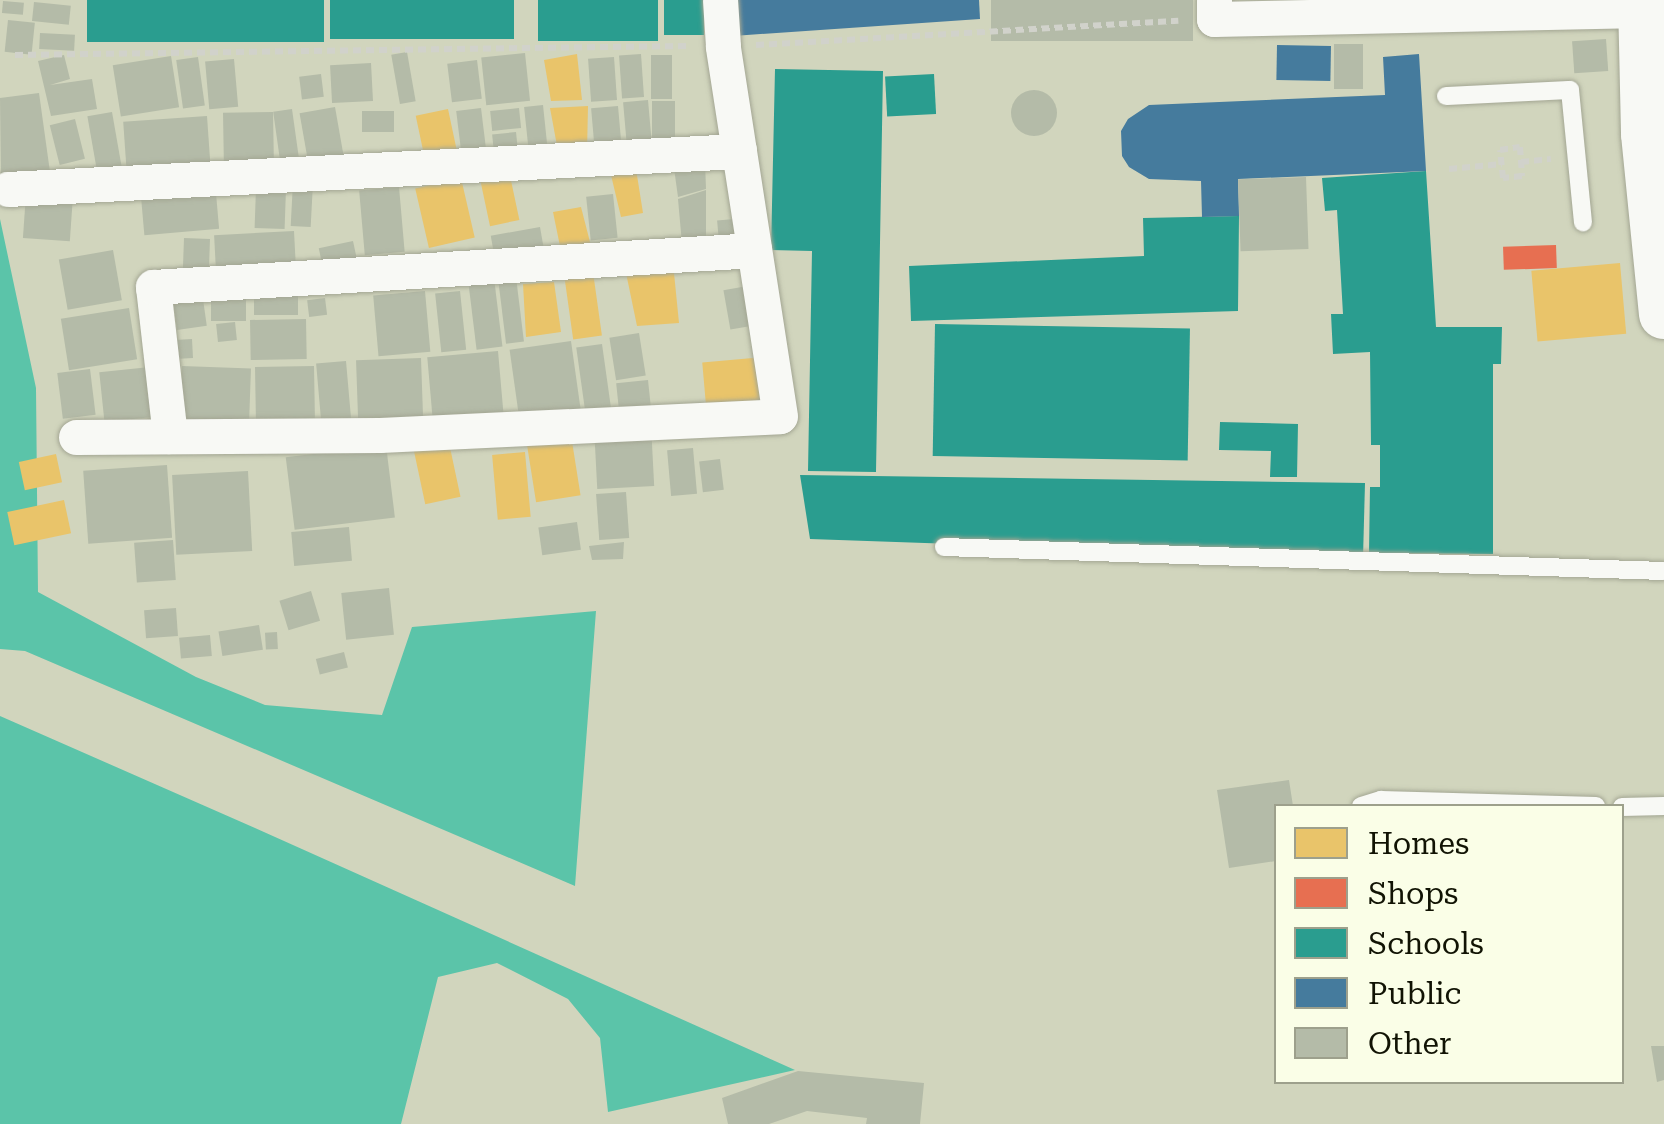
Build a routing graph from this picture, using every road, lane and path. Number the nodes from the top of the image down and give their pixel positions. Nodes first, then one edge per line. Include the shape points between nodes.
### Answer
1 (720, 0) edge
2 (1214, 10) edge
3 (1648, 24) edge
4 (723, 46) junction
5 (15, 55) dead end
6 (1446, 96) dead end
7 (739, 151) junction
8 (1502, 164) junction
9 (1449, 169) dead end
10 (8, 189) dead end
11 (1583, 222) dead end
12 (754, 250) junction
13 (1664, 314) edge
14 (170, 436) junction
15 (76, 437) dead end
16 (944, 547) dead end
17 (1664, 571) edge
18 (1368, 804) edge
19 (1524, 804) edge
20 (1664, 806) edge
21 (1624, 807) edge

1 - 4 street
2 - 3 street
2 - 4 path
3 - 13 main road via 1647,150
4 - 5 path
4 - 7 street
6 - 11 lane via 1570,90
7 - 10 street
7 - 12 street
8 - 8 path via 1500,150 1520,148 1522,176 1503,178
8 - 9 path
12 - 14 street via 153,287
12 - 14 street via 780,416 380,435
14 - 15 street
16 - 17 lane
18 - 19 lane
20 - 21 lane

